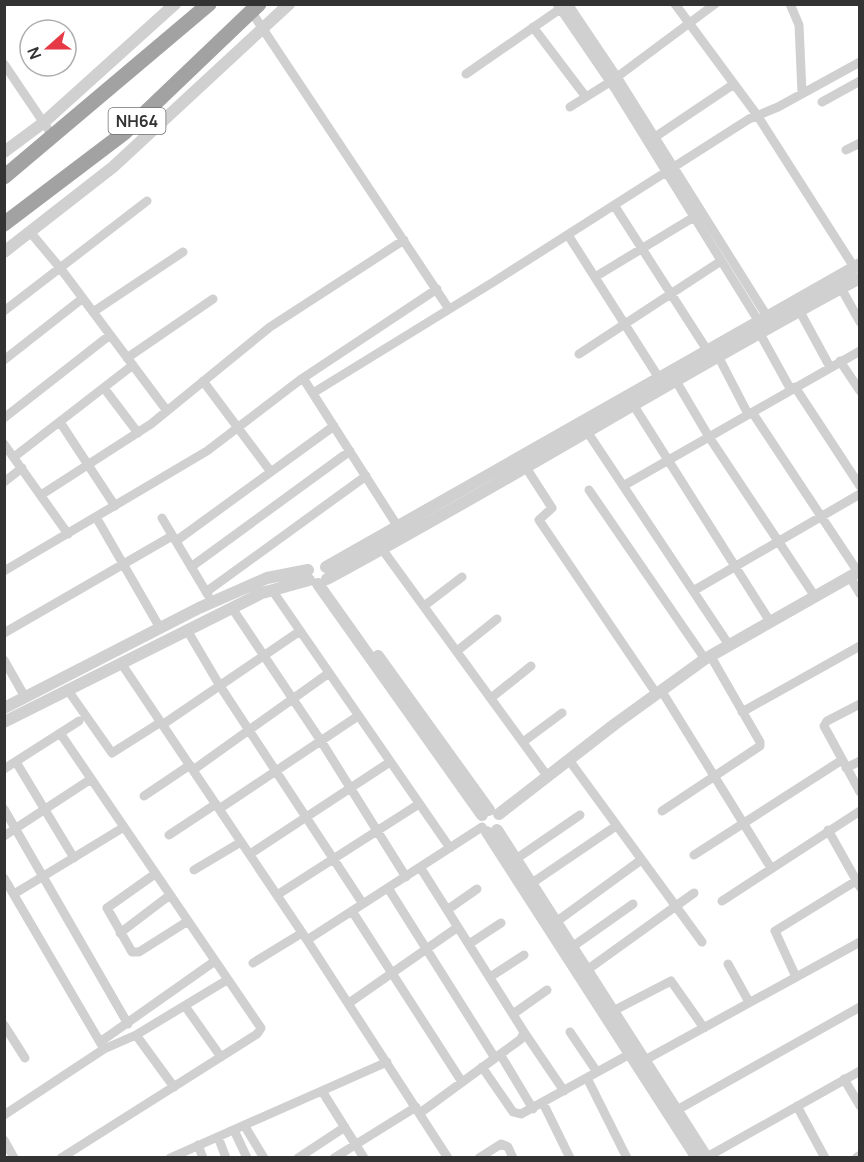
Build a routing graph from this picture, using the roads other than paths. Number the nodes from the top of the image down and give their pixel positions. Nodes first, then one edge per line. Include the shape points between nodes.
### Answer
1 (176, 4) edge
2 (209, 4) edge
3 (289, 4) edge
4 (675, 4) edge
5 (716, 4) edge
6 (790, 4) edge
7 (562, 6) edge
8 (255, 8) edge
9 (689, 23) junction
10 (533, 27) junction
11 (264, 29) junction
12 (860, 62) edge
13 (4, 64) edge
14 (466, 74) dead end
15 (613, 80) junction
16 (860, 81) edge
17 (734, 84) junction
18 (802, 93) junction
19 (586, 97) junction
20 (822, 102) dead end
21 (570, 107) dead end
22 (757, 115) junction
23 (43, 123) junction
24 (655, 137) junction
25 (54, 138) junction
26 (860, 143) edge
27 (846, 150) dead end
28 (4, 152) edge
29 (670, 170) junction
30 (4, 177) edge
31 (147, 201) dead end
32 (614, 205) junction
33 (694, 217) junction
34 (4, 224) edge
35 (30, 232) junction
36 (567, 235) junction
37 (404, 240) junction
38 (642, 249) junction
39 (4, 252) edge
40 (183, 252) dead end
41 (721, 261) junction
42 (61, 269) junction
43 (858, 269) edge
44 (595, 277) junction
45 (841, 288) junction
46 (437, 290) junction
47 (671, 294) junction
48 (83, 298) junction
49 (213, 299) dead end
50 (449, 309) junction
51 (799, 310) junction
52 (4, 311) edge
53 (93, 312) junction
54 (860, 322) edge
55 (626, 324) junction
56 (764, 325) junction
57 (110, 335) junction
58 (860, 351) edge
59 (712, 353) junction
60 (579, 354) dead end
61 (4, 360) edge
62 (840, 361) junction
63 (130, 362) junction
64 (830, 367) junction
65 (303, 378) junction
66 (659, 378) junction
67 (203, 381) junction
68 (676, 381) junction
69 (104, 388) junction
70 (793, 388) junction
71 (860, 391) edge
72 (313, 393) junction
73 (634, 406) junction
74 (167, 411) junction
75 (750, 413) junction
76 (4, 418) edge
77 (60, 422) junction
78 (334, 426) junction
79 (238, 427) junction
80 (138, 433) junction
81 (588, 433) junction
82 (709, 437) junction
83 (4, 444) edge
84 (350, 450) junction
85 (14, 457) junction
86 (519, 458) junction
87 (667, 461) junction
88 (89, 465) junction
89 (22, 468) junction
90 (526, 469) junction
91 (271, 472) junction
92 (366, 476) junction
93 (4, 482) edge
94 (623, 486) junction
95 (860, 486) edge
96 (589, 490) dead end
97 (860, 494) edge
98 (41, 495) junction
99 (115, 506) junction
100 (822, 516) junction
101 (96, 517) junction
102 (162, 518) dead end
103 (398, 526) junction
104 (68, 534) junction
105 (174, 538) junction
106 (779, 541) junction
107 (382, 549) junction
108 (124, 564) junction
109 (735, 566) junction
110 (191, 567) junction
111 (4, 571) edge
112 (856, 574) edge
113 (319, 577) junction
114 (462, 577) dead end
115 (272, 590) junction
116 (693, 591) junction
117 (860, 594) edge
118 (814, 595) junction
119 (210, 597) junction
120 (424, 606) junction
121 (232, 608) junction
122 (497, 619) dead end
123 (769, 620) junction
124 (160, 628) junction
125 (187, 630) junction
126 (300, 631) junction
127 (4, 633) edge
128 (729, 645) junction
129 (860, 646) edge
130 (457, 651) junction
131 (264, 655) junction
132 (707, 657) junction
133 (4, 660) edge
134 (121, 663) junction
135 (531, 666) dead end
136 (329, 673) junction
137 (220, 686) junction
138 (67, 689) junction
139 (658, 692) junction
140 (25, 697) junction
141 (491, 698) junction
142 (293, 699) junction
143 (860, 704) edge
144 (4, 708) edge
145 (742, 712) junction
146 (562, 713) dead end
147 (358, 716) junction
148 (80, 721) dead end
149 (4, 722) edge
150 (161, 724) junction
151 (250, 730) junction
152 (60, 733) junction
153 (321, 741) junction
154 (523, 742) junction
155 (569, 760) junction
156 (860, 761) edge
157 (16, 762) junction
158 (390, 762) junction
159 (844, 764) junction
160 (191, 768) junction
161 (4, 769) edge
162 (277, 771) junction
163 (548, 777) junction
164 (715, 777) junction
165 (91, 779) junction
166 (350, 788) junction
167 (860, 792) edge
168 (144, 796) dead end
169 (419, 804) junction
170 (217, 807) junction
171 (4, 809) edge
172 (45, 809) junction
173 (662, 811) dead end
174 (860, 811) edge
175 (580, 814) dead end
176 (305, 818) junction
177 (489, 822) junction
178 (743, 822) junction
179 (616, 826) junction
180 (124, 827) junction
181 (17, 828) junction
182 (828, 830) junction
183 (378, 831) junction
184 (169, 835) dead end
185 (4, 836) edge
186 (241, 842) junction
187 (450, 848) junction
188 (250, 854) junction
189 (694, 855) dead end
190 (74, 858) junction
191 (516, 859) junction
192 (332, 860) junction
193 (641, 860) junction
194 (420, 867) junction
195 (771, 868) junction
196 (194, 870) dead end
197 (155, 874) junction
198 (45, 875) junction
199 (406, 877) junction
200 (4, 878) edge
201 (532, 883) junction
202 (858, 884) edge
203 (388, 888) junction
204 (477, 889) dead end
205 (694, 893) dead end
206 (14, 894) junction
207 (170, 895) junction
208 (277, 895) junction
209 (722, 901) dead end
210 (363, 904) junction
211 (633, 904) dead end
212 (675, 907) junction
213 (447, 910) junction
214 (352, 911) junction
215 (188, 921) junction
216 (556, 922) junction
217 (501, 923) dead end
218 (458, 927) junction
219 (120, 933) junction
220 (305, 937) junction
221 (702, 942) dead end
222 (860, 942) edge
223 (469, 944) junction
224 (572, 947) junction
225 (427, 949) junction
226 (524, 955) dead end
227 (215, 961) junction
228 (253, 963) dead end
229 (728, 964) dead end
230 (587, 970) junction
231 (392, 973) junction
232 (490, 977) junction
233 (796, 977) junction
234 (227, 980) junction
235 (547, 990) dead end
236 (749, 1002) junction
237 (349, 1003) junction
238 (185, 1006) junction
239 (860, 1007) edge
240 (614, 1011) junction
241 (513, 1014) junction
242 (128, 1024) junction
243 (704, 1028) junction
244 (6, 1030) edge
245 (524, 1032) junction
246 (570, 1032) dead end
247 (136, 1035) junction
248 (102, 1046) junction
249 (630, 1054) junction
250 (498, 1056) junction
251 (221, 1057) junction
252 (25, 1058) dead end
253 (645, 1060) junction
254 (387, 1062) junction
255 (482, 1067) junction
256 (860, 1071) edge
257 (597, 1072) junction
258 (587, 1078) junction
259 (844, 1079) junction
260 (462, 1082) junction
261 (174, 1087) junction
262 (321, 1091) junction
263 (564, 1091) junction
264 (543, 1103) junction
265 (797, 1106) junction
266 (860, 1106) edge
267 (533, 1109) junction
268 (418, 1110) junction
269 (677, 1110) junction
270 (4, 1115) edge
271 (244, 1125) junction
272 (345, 1127) junction
273 (234, 1130) junction
274 (218, 1137) junction
275 (4, 1140) edge
276 (355, 1144) junction
277 (198, 1145) junction
278 (176, 1156) edge
279 (445, 1156) edge
280 (707, 1157) edge
281 (14, 1158) edge
282 (61, 1158) edge
283 (203, 1158) edge
284 (226, 1158) edge
285 (247, 1158) edge
286 (264, 1158) edge
287 (298, 1158) edge
288 (334, 1158) edge
289 (364, 1158) edge
290 (479, 1158) edge
291 (513, 1158) edge
292 (570, 1158) edge
293 (627, 1158) edge
294 (697, 1158) edge
295 (825, 1158) edge

1 - 23 street
2 - 25 highway
3 - 11 street
4 - 9 street
5 - 9 street
6 - 18 street via 799,25
7 - 10 street
7 - 15 street
8 - 11 street
8 - 34 highway, NH64 via 124,133
9 - 15 street
9 - 17 street
10 - 14 street
10 - 19 street
11 - 35 street via 108,172
11 - 37 street
12 - 18 street
13 - 23 street
15 - 19 street
15 - 24 street
15 - 29 street
16 - 20 street
17 - 22 street
17 - 24 street
18 - 22 street
19 - 21 street
22 - 29 street
22 - 43 street
23 - 25 street
23 - 28 street
24 - 29 street
25 - 30 highway
26 - 27 street
29 - 32 street
29 - 33 street
29 - 56 street
31 - 42 street
32 - 36 street
32 - 38 street
33 - 38 street
33 - 41 street
35 - 39 street
35 - 42 street
36 - 44 street
36 - 50 street
37 - 46 street
37 - 67 street via 270,327
38 - 44 street
38 - 47 street
40 - 53 street
41 - 47 street
41 - 56 street
42 - 48 street
42 - 52 street
43 - 45 street
43 - 56 street
44 - 55 street
45 - 51 street
45 - 54 street
46 - 50 street
46 - 65 street
47 - 55 street
47 - 59 street
48 - 53 street
48 - 61 street
49 - 63 street
50 - 72 street
51 - 56 street
51 - 64 street
53 - 57 street
55 - 60 street
55 - 66 street
56 - 59 street
56 - 70 street
57 - 63 street
57 - 76 street
58 - 62 street
59 - 66 street
59 - 68 street
59 - 75 street
62 - 64 street
62 - 71 street
63 - 69 street
63 - 74 street
64 - 70 street
65 - 72 street
65 - 79 street
66 - 86 street
67 - 74 street
67 - 79 street
68 - 73 street
68 - 82 street
69 - 77 street
69 - 80 street
70 - 75 street
70 - 95 street
72 - 78 street
73 - 81 street
73 - 87 street
74 - 80 street
75 - 82 street
75 - 100 street
77 - 85 street
77 - 88 street
78 - 84 street
78 - 91 street
79 - 91 street
79 - 99 street via 207,451
80 - 88 street
81 - 90 street
81 - 94 street
82 - 87 street
82 - 106 street
83 - 85 street
84 - 92 street
84 - 110 street
85 - 89 street
86 - 90 street
86 - 103 street
87 - 94 street
87 - 109 street
88 - 98 street
88 - 99 street
89 - 93 street
89 - 98 street
90 - 107 street
90 - 139 street via 552,508 539,520
91 - 105 street
92 - 103 street
92 - 119 street
94 - 116 street
96 - 132 street
97 - 100 street
98 - 104 street
99 - 101 street
100 - 106 street
100 - 112 street
101 - 104 street
101 - 108 street
102 - 105 street
103 - 113 street
104 - 111 street
105 - 108 street
105 - 110 street
106 - 109 street
106 - 118 street
107 - 113 street
107 - 120 street
108 - 124 street
108 - 127 street
109 - 116 street
109 - 123 street
110 - 119 street
112 - 117 street
112 - 118 street
113 - 115 street
113 - 119 street via 267,578
113 - 177 street
114 - 120 street
115 - 121 street
115 - 126 street
116 - 128 street
118 - 123 street
119 - 124 street
120 - 130 street
121 - 125 street
121 - 131 street
122 - 130 street
123 - 128 street
124 - 140 street
125 - 134 street
125 - 137 street
126 - 131 street
126 - 136 street
128 - 132 street
129 - 145 street
130 - 141 street
131 - 137 street
131 - 142 street
132 - 139 street
132 - 145 street
133 - 140 street
134 - 138 street
134 - 150 street
135 - 141 street
136 - 142 street
136 - 147 street
137 - 150 street
137 - 151 street
138 - 149 street
138 - 150 street via 112,753
139 - 155 street
139 - 164 street
140 - 144 street
141 - 154 street
142 - 151 street
142 - 153 street
143 - 159 street via 824,726
145 - 164 street via 760,747
146 - 154 street
147 - 153 street
147 - 158 street
148 - 152 street
150 - 160 street
151 - 160 street
151 - 162 street
152 - 157 street
152 - 165 street
153 - 162 street
153 - 166 street
154 - 163 street
155 - 163 street
155 - 179 street
156 - 159 street
157 - 161 street
157 - 172 street
158 - 166 street
158 - 169 street
159 - 167 street
159 - 178 street
160 - 168 street
160 - 170 street
162 - 170 street
162 - 176 street
163 - 177 street
164 - 173 street
164 - 178 street
165 - 172 street
165 - 180 street
166 - 176 street
166 - 183 street
169 - 183 street
169 - 187 street
170 - 184 street
170 - 186 street
171 - 181 street
172 - 181 street
172 - 190 street
174 - 182 street
175 - 191 street
176 - 188 street
176 - 192 street
177 - 187 street
177 - 191 street
177 - 249 street
178 - 189 street
178 - 195 street
179 - 193 street
179 - 201 street
180 - 190 street
180 - 197 street
181 - 185 street
181 - 198 street
182 - 195 street
182 - 202 street
183 - 192 street
183 - 199 street
186 - 188 street
186 - 196 street
187 - 194 street
188 - 208 street
190 - 198 street
191 - 201 street
192 - 208 street
192 - 210 street
193 - 212 street
193 - 216 street
194 - 199 street
194 - 213 street
195 - 209 street
197 - 207 street
197 - 219 street via 107,908
198 - 206 street
198 - 242 street
199 - 203 street
200 - 206 street
201 - 216 street
202 - 233 street via 775,931
203 - 210 street
203 - 225 street
204 - 213 street
205 - 212 street
206 - 248 street
207 - 215 street
207 - 219 street
208 - 220 street
210 - 214 street
211 - 224 street
212 - 221 street
212 - 230 street
213 - 218 street
214 - 220 street
214 - 231 street
215 - 219 street via 136,953
215 - 227 street
216 - 224 street
217 - 223 street
218 - 223 street
218 - 225 street
220 - 228 street
220 - 237 street
222 - 233 street
223 - 232 street
224 - 230 street
225 - 231 street
225 - 250 street
226 - 232 street
227 - 234 street
227 - 242 street
229 - 236 street
230 - 240 street
231 - 237 street
231 - 260 street
232 - 241 street
233 - 236 street
234 - 238 street
234 - 251 street via 261,1028
235 - 241 street
236 - 243 street
237 - 254 street
238 - 247 street
238 - 251 street
239 - 269 street
240 - 243 street via 671,981
240 - 253 street
241 - 245 street
242 - 248 street
243 - 253 street
244 - 252 street
245 - 250 street via 521,1039
245 - 263 street
246 - 257 street
247 - 248 street
247 - 261 street
248 - 270 street
249 - 257 street
249 - 294 street
250 - 255 street
250 - 267 street
251 - 261 street
253 - 269 street
254 - 262 street
254 - 268 street
255 - 260 street
255 - 267 street via 513,1112 521,1114
256 - 259 street
257 - 258 street
258 - 263 street
258 - 293 street
259 - 265 street
259 - 266 street
260 - 268 street
261 - 282 street
262 - 271 street
262 - 272 street
263 - 264 street
264 - 267 street
264 - 292 street
265 - 280 street
265 - 295 street
268 - 276 street
268 - 279 street
269 - 280 street
271 - 273 street
271 - 286 street
272 - 276 street
272 - 287 street
273 - 274 street
273 - 285 street
274 - 277 street
274 - 284 street
275 - 281 street
276 - 288 street
276 - 289 street
277 - 278 street
277 - 283 street
290 - 291 street via 501,1144 508,1147

